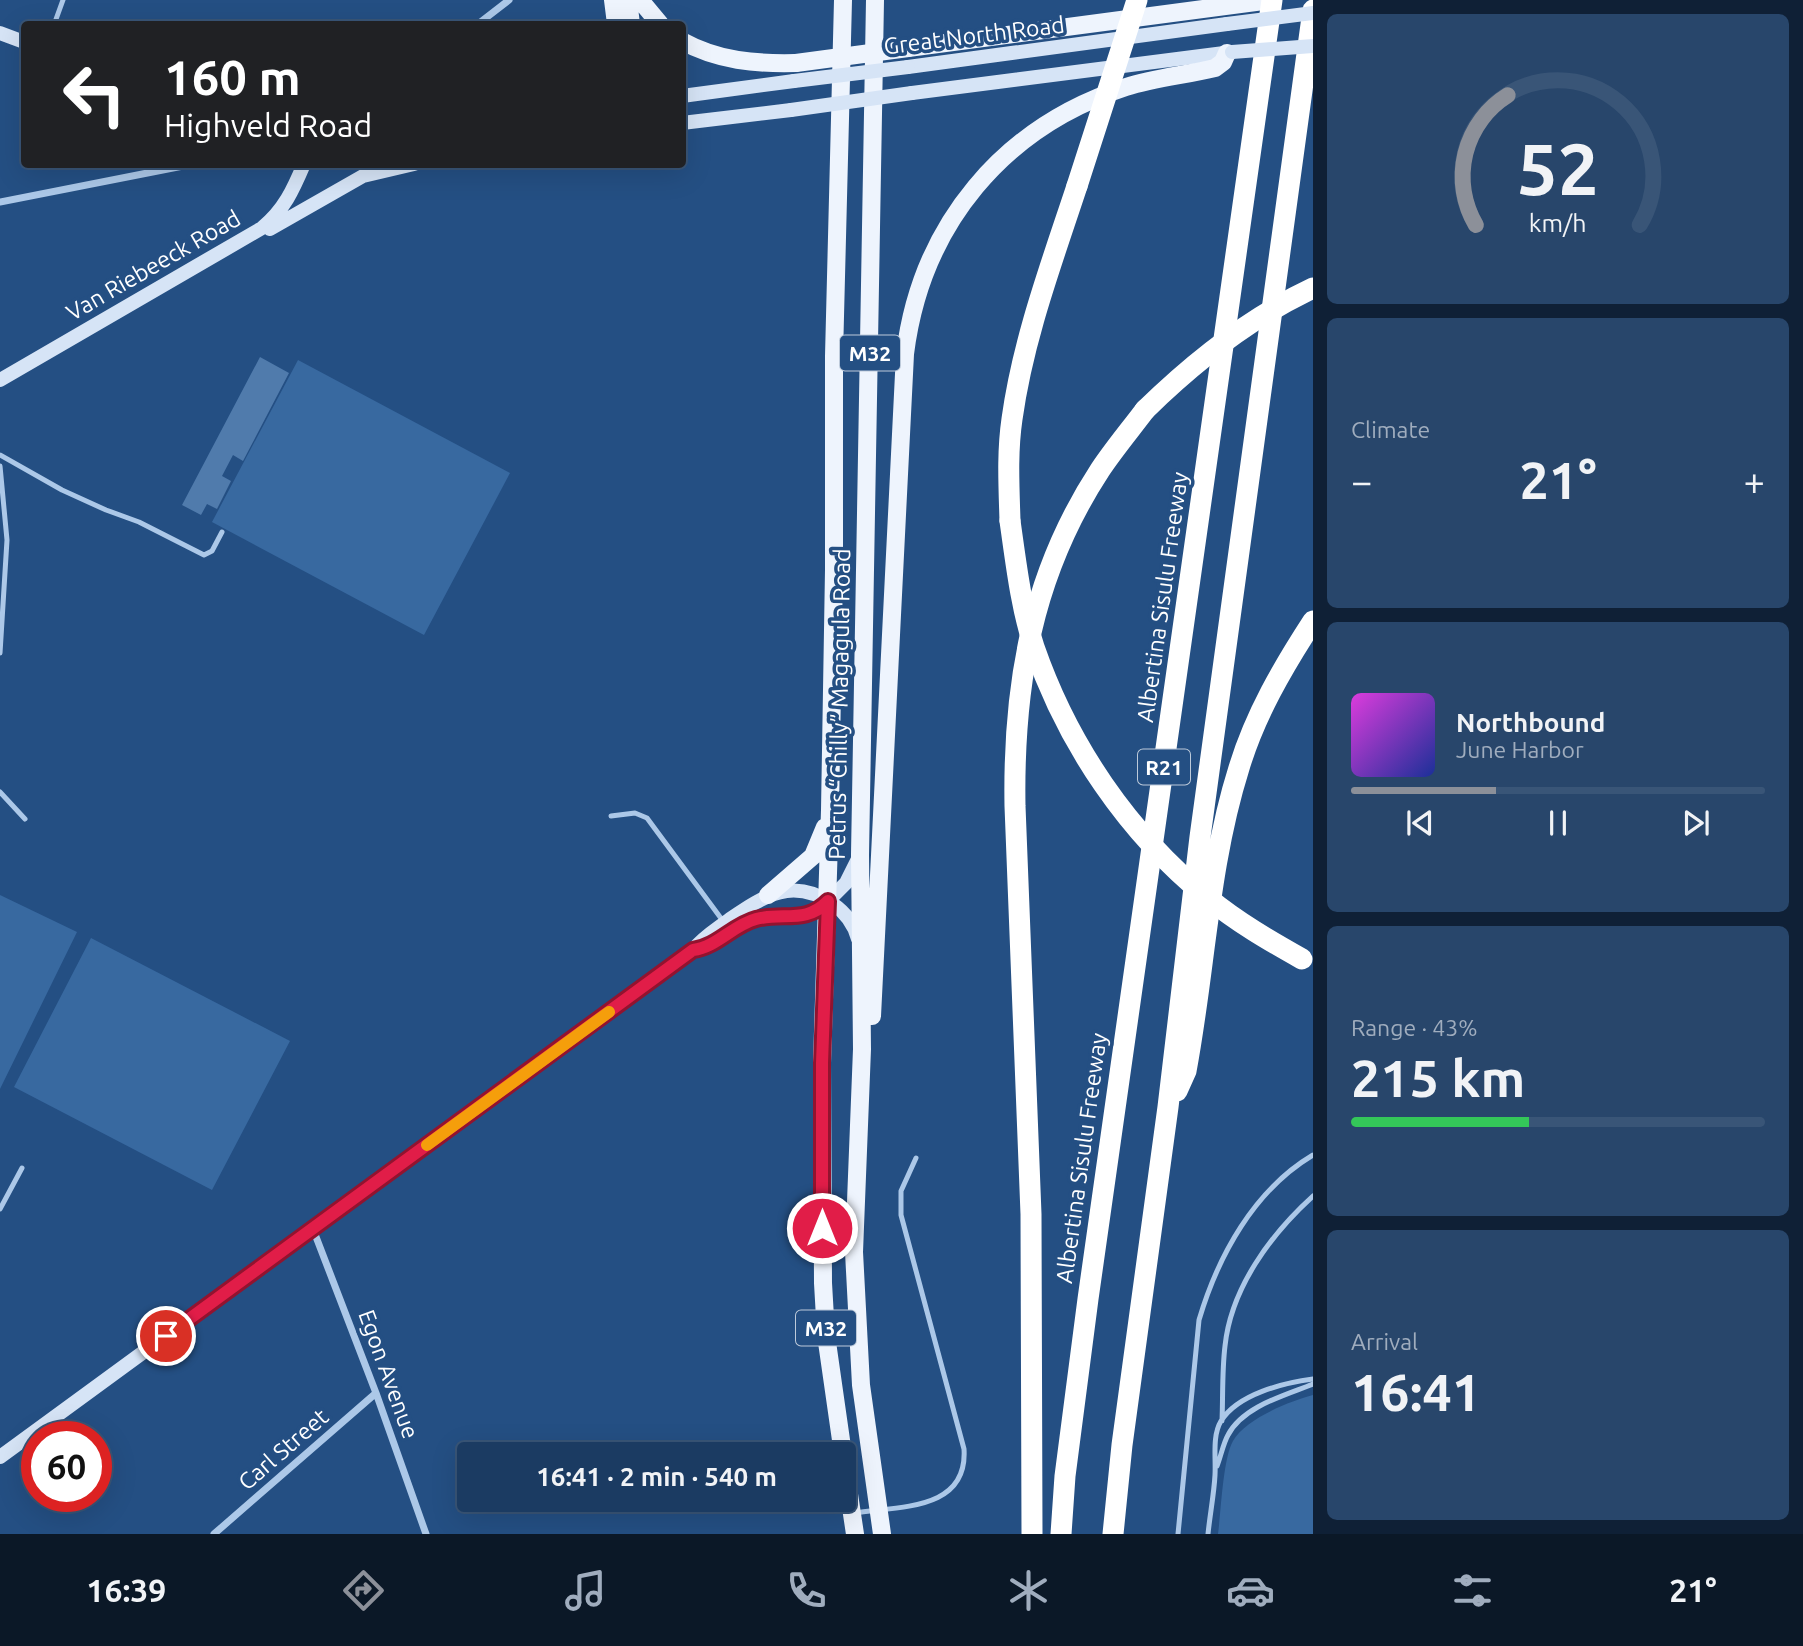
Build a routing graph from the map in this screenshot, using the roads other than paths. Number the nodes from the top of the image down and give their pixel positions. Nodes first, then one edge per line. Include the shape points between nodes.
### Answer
1 (63, 0) edge
2 (509, 0) edge
3 (613, 0) edge
4 (628, 0) edge
5 (640, 0) edge
6 (832, 0) edge
7 (844, 0) edge
8 (875, 0) edge
9 (1119, 0) edge
10 (1137, 0) edge
11 (1272, 0) edge
12 (1313, 11) edge
13 (1174, 13) junction
14 (55, 21) edge
15 (482, 21) edge
16 (616, 21) edge
17 (632, 21) edge
18 (658, 21) edge
19 (0, 33) edge
20 (21, 39) edge
21 (686, 43) edge
22 (1313, 46) edge
23 (1230, 52) junction
24 (686, 95) edge
25 (686, 123) edge
26 (839, 123) junction
27 (174, 168) edge
28 (302, 168) edge
29 (397, 168) edge
30 (0, 202) edge
31 (217, 255) junction
32 (1313, 288) edge
33 (0, 380) edge
34 (0, 455) edge
35 (0, 466) edge
36 (222, 532) dead end
37 (1313, 621) edge
38 (0, 653) edge
39 (0, 792) edge
40 (830, 810) junction
41 (611, 816) dead end
42 (25, 819) dead end
43 (860, 855) junction
44 (768, 895) junction
45 (828, 901) junction
46 (725, 923) junction
47 (693, 950) junction
48 (861, 954) junction
49 (1308, 962) edge
50 (862, 1049) junction
51 (1168, 1107) junction
52 (1313, 1156) edge
53 (916, 1157) dead end
54 (22, 1168) dead end
55 (1313, 1196) edge
56 (0, 1209) edge
57 (313, 1229) junction
58 (1313, 1381) edge
59 (376, 1393) junction
60 (1222, 1421) junction
61 (840, 1442) edge
62 (0, 1457) edge
63 (1215, 1476) junction
64 (878, 1509) junction
65 (851, 1513) joint
66 (214, 1534) edge
67 (426, 1534) edge
68 (855, 1534) edge
69 (882, 1534) edge
70 (1032, 1534) edge
71 (1062, 1534) edge
72 (1113, 1534) edge
73 (1178, 1534) edge
74 (1208, 1534) edge

1 - 14 lane
2 - 15 street
3 - 16 main road
4 - 17 main road
5 - 18 main road
6 - 26 main road
7 - 26 main road, Petrus “Chilly” Magagula Road / M32
8 - 43 main road, Petrus “Chilly” Magagula Road / M32
9 - 13 main road
10 - 49 highway, bridge via 1043,289 1012,420 1010,521 1019,580 1034,645 1056,704 1101,781 1137,829 1210,900
11 - 13 main road
11 - 71 highway, Albertina Sisulu Freeway / R21 via 1088,1299
12 - 24 street, Great North Road, bridge
12 - 51 highway, R21
13 - 21 main road, bridge via 796,63 730,59
19 - 20 street
22 - 23 street, bridge
23 - 25 street, bridge
23 - 50 main road via 1215,68 1127,87 1080,106 1030,135 964,200 933,252 920,286 909,319 905,354 874,1001
26 - 40 main road, Petrus “Chilly” Magagula Road / M32
27 - 30 street
28 - 31 street, Van Riebeeck Road via 291,195 273,219
29 - 31 street via 363,176
31 - 33 street, Van Riebeeck Road
32 - 70 highway, bridge via 1228,338 1145,410 1100,470 1074,516 1056,553 1030,635 1014,752 1031,1214
34 - 36 lane via 197,554 212,551
35 - 38 lane via 7,540
37 - 51 highway via 1271,691 1239,766 1219,848 1186,1071
39 - 42 lane
40 - 44 main road via 813,856
40 - 45 main road, Petrus “Chilly” Magagula Road / M32
41 - 46 lane via 635,813 647,818
43 - 45 street via 846,883
43 - 48 main road, Petrus “Chilly” Magagula Road / M32
44 - 45 street via 810,892
44 - 46 street
45 - 47 street via 810,914 755,919 708,947
45 - 48 street via 852,924
45 - 61 main road, Petrus “Chilly” Magagula Road / M32 via 822,1063 823,1283
46 - 47 street
47 - 57 street
48 - 50 main road, Petrus “Chilly” Magagula Road / M32
50 - 64 main road, Petrus “Chilly” Magagula Road / M32 via 854,1252 861,1385
51 - 72 highway, R21
52 - 73 lane via 1285,1175 1252,1211 1207,1291 1199,1320
53 - 64 lane via 901,1191 901,1215 965,1462 954,1488 944,1496
54 - 56 lane
55 - 60 lane via 1271,1242 1238,1299 1225,1345
57 - 59 street, Egon Avenue
57 - 62 street
58 - 60 lane via 1289,1384 1242,1401
58 - 63 lane via 1237,1422
59 - 66 street, Carl Street
59 - 67 street, Egon Avenue
60 - 63 lane via 1215,1448
63 - 74 lane
64 - 65 lane
64 - 69 main road, Petrus “Chilly” Magagula Road / M32
65 - 68 main road

